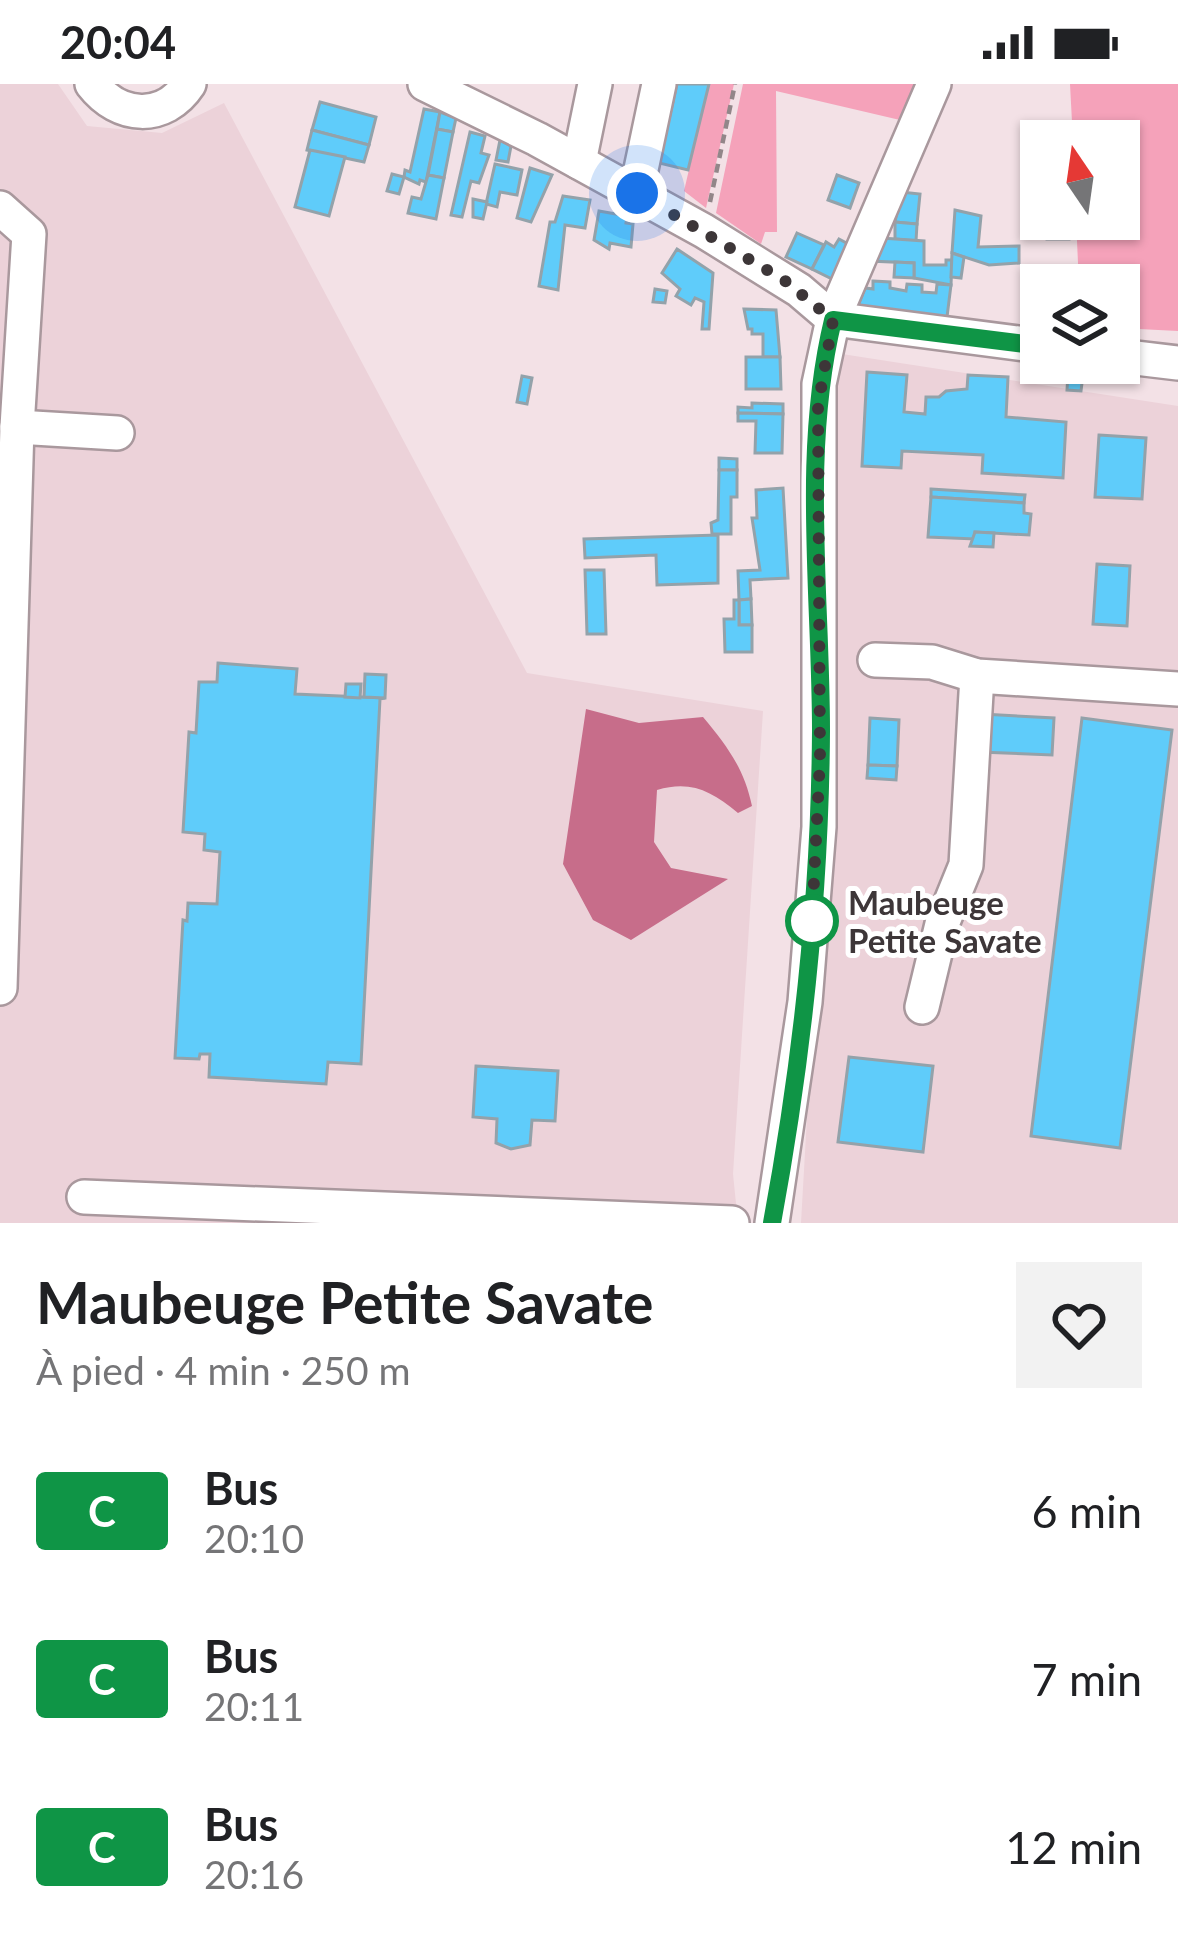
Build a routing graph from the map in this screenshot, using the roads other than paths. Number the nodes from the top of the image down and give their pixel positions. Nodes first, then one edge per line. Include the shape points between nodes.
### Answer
1 (92, 84) edge
2 (189, 84) edge
3 (425, 84) edge
4 (595, 84) edge
5 (659, 84) edge
6 (934, 84) edge
7 (579, 163) junction
8 (637, 193) junction
9 (0, 208) edge
10 (833, 320) junction
11 (1020, 343) edge
12 (1140, 358) edge
13 (1178, 363) edge
14 (17, 428) junction
15 (117, 434) dead end
16 (875, 660) dead end
17 (977, 676) junction
18 (1178, 688) edge
19 (2, 941) edge
20 (0, 988) edge
21 (922, 1007) dead end
22 (84, 1197) dead end
23 (732, 1223) edge
24 (772, 1223) edge

1 - 2 street via 104,99 137,112 173,103
3 - 7 street
4 - 7 street
5 - 8 street
6 - 10 street
7 - 8 street
8 - 10 street via 799,290
9 - 14 street via 29,234
10 - 11 street
10 - 24 street via 818,406 819,826 805,1002
12 - 13 street
14 - 15 street
14 - 19 street
16 - 17 street via 932,662
17 - 18 street
17 - 21 street via 966,865
19 - 20 street
22 - 23 street

